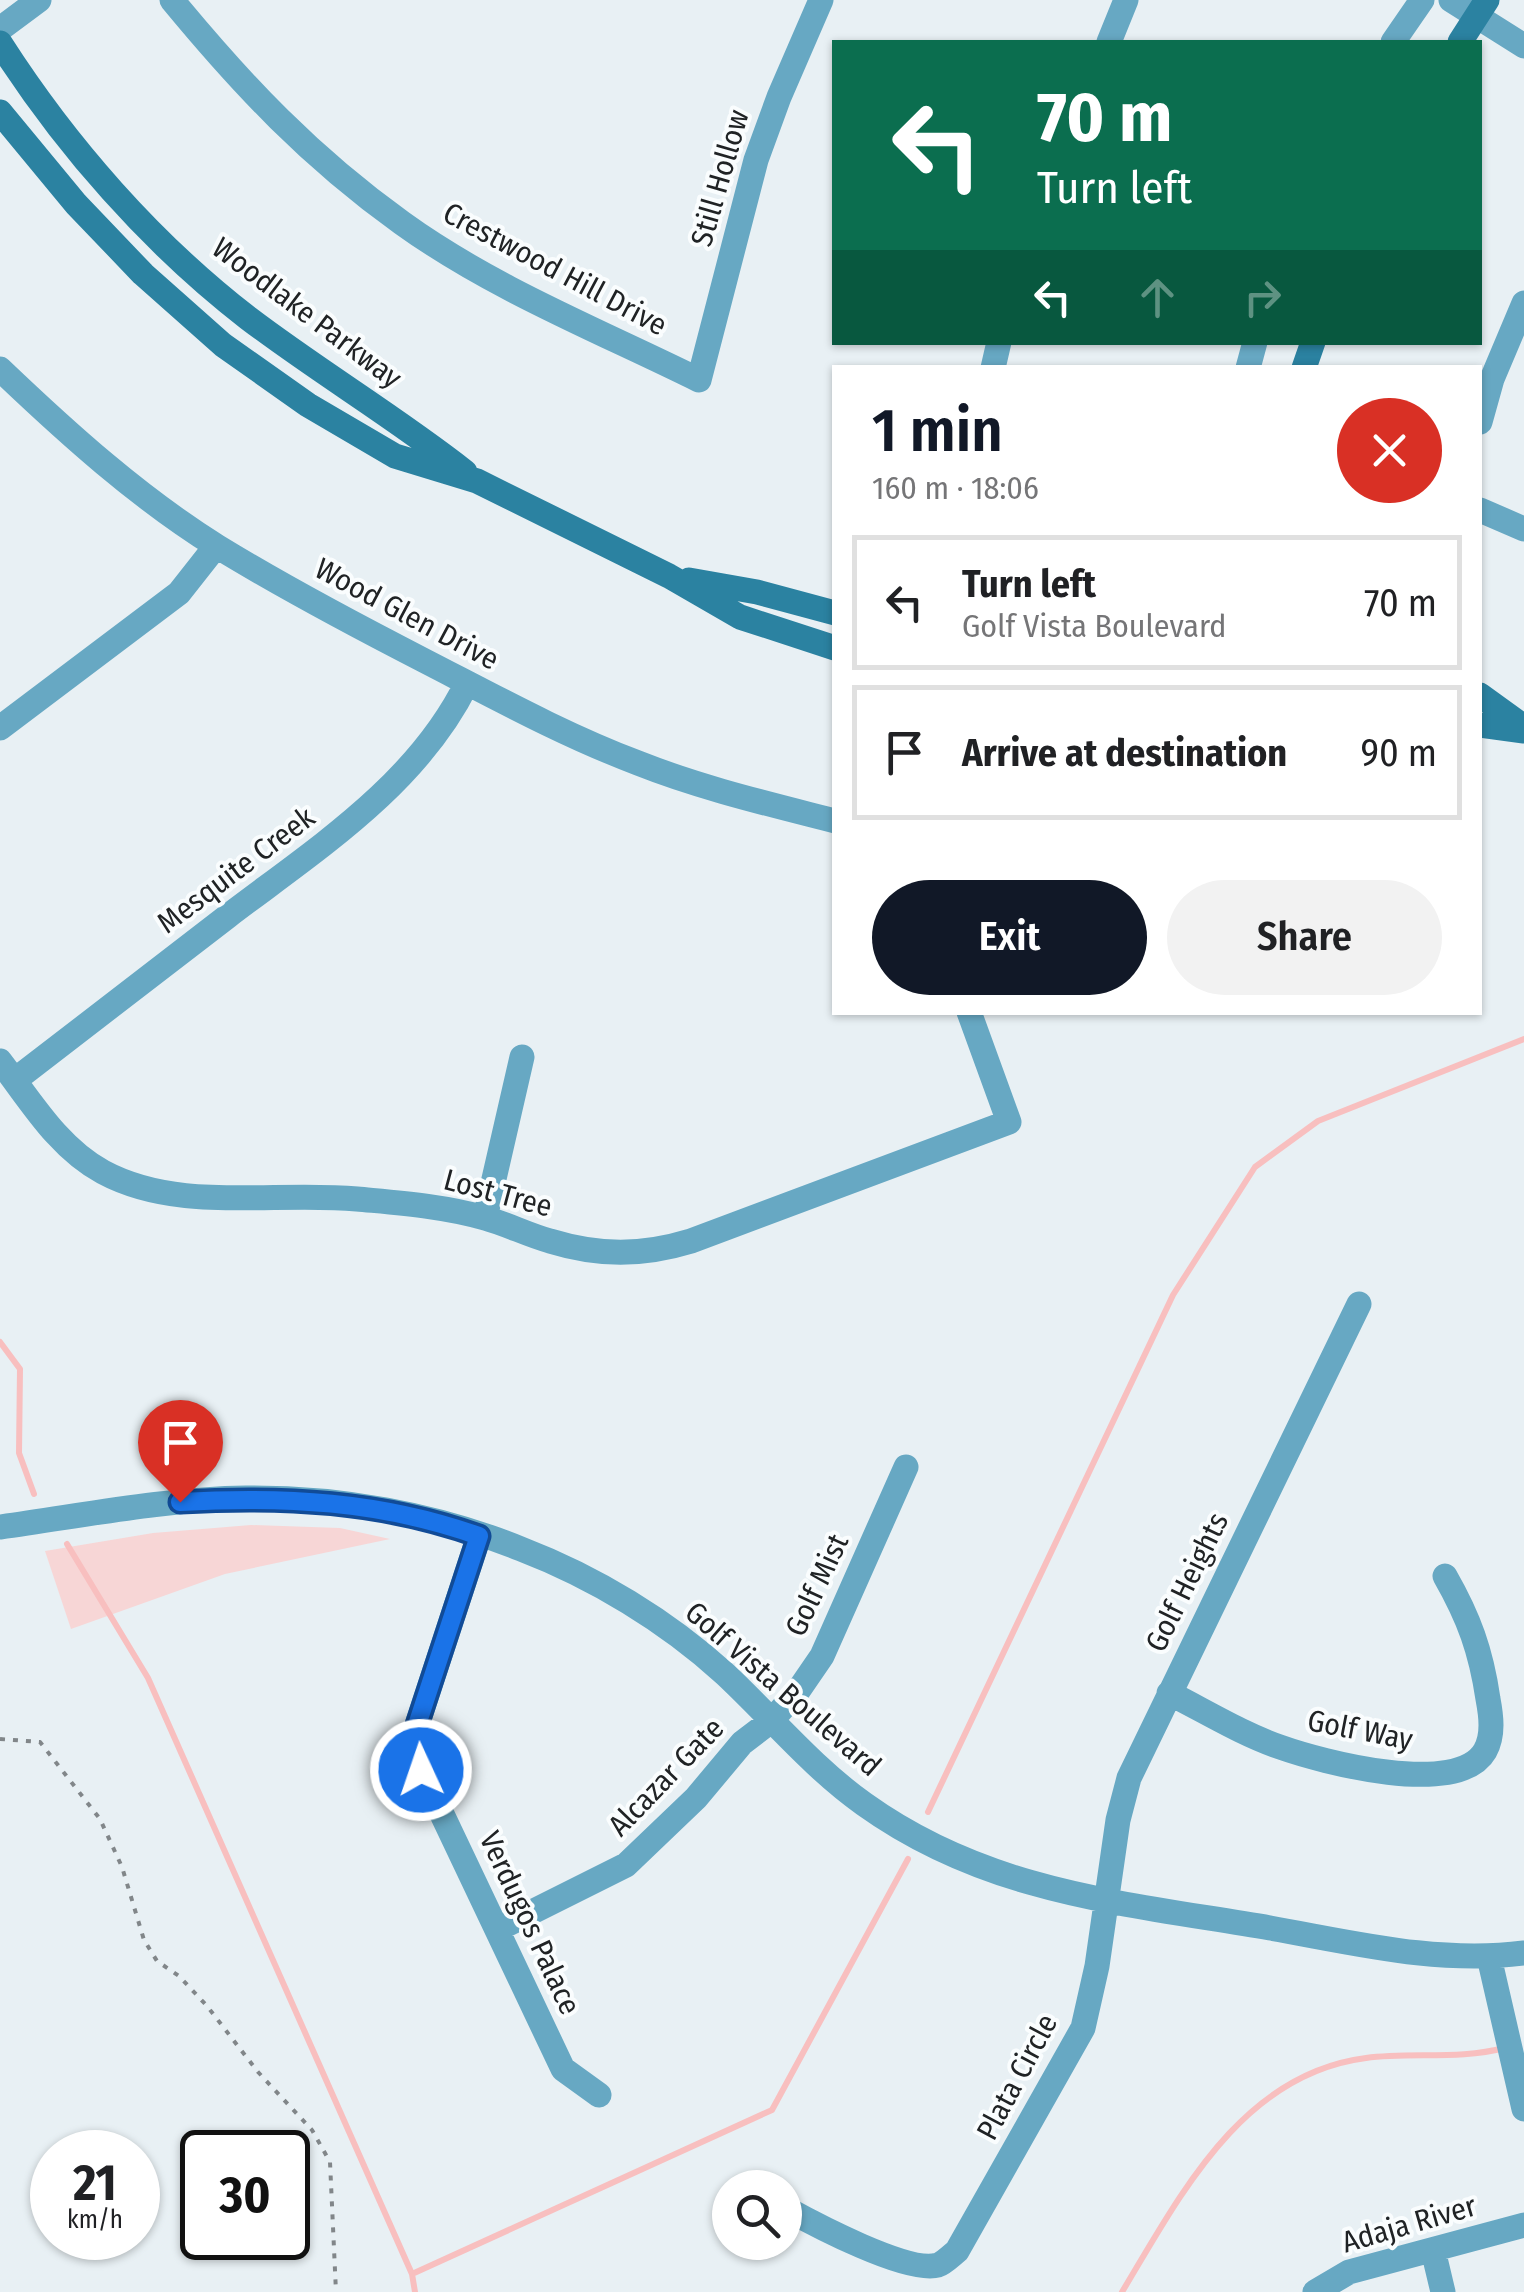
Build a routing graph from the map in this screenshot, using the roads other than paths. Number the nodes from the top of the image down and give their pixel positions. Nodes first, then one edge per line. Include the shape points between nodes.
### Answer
1 (39, 0) edge
2 (172, 0) edge
3 (821, 0) edge
4 (1126, 0) edge
5 (1422, 0) edge
6 (1451, 0) edge
7 (1482, 8) edge
8 (0, 29) edge
9 (1111, 40) edge
10 (1394, 40) edge
11 (1461, 40) edge
12 (0, 43) edge
13 (1524, 46) edge
14 (0, 112) edge
15 (1524, 302) edge
16 (0, 369) edge
17 (699, 380) joint
18 (1482, 415) edge
19 (477, 481) junction
20 (1482, 511) edge
21 (1524, 529) edge
22 (216, 546) junction
23 (670, 576) junction
24 (832, 612) edge
25 (832, 647) edge
26 (468, 683) junction
27 (1482, 697) edge
28 (1482, 725) edge
29 (0, 728) edge
30 (1524, 729) edge
31 (832, 819) edge
32 (970, 1015) edge
33 (522, 1056) dead end
34 (8, 1071) edge
35 (485, 1218) junction
36 (1359, 1304) dead end
37 (906, 1467) dead end
38 (0, 1527) edge
39 (479, 1536) junction
40 (1445, 1576) dead end
41 (1169, 1693) junction
42 (772, 1720) junction
43 (1106, 1900) junction
44 (498, 1929) junction
45 (1524, 1953) edge
46 (1489, 1957) junction
47 (598, 2095) dead end
48 (1524, 2109) edge
49 (802, 2217) edge
50 (1524, 2226) edge
51 (1434, 2250) junction
52 (1315, 2292) edge
53 (1444, 2292) edge

1 - 8 street
2 - 17 street, Crestwood Hill Drive via 271,114 404,225 474,269
3 - 17 street, Still Hollow via 756,160
4 - 9 street
5 - 10 street
6 - 7 street
7 - 11 street
7 - 13 street
12 - 19 street, Woodlake Parkway via 46,112 168,248 246,316
14 - 19 street, Woodlake Parkway via 143,274 223,344 395,456
15 - 18 street
16 - 22 street, Wood Glen Drive via 102,461
19 - 23 street, Woodlake Parkway
20 - 21 street
22 - 26 street, Wood Glen Drive
22 - 29 street via 179,593
23 - 24 street, Woodlake Parkway
23 - 25 street, Woodlake Parkway via 740,617
26 - 31 street, Wood Glen Drive via 638,763
26 - 34 street, Mesquite Creek via 428,745 371,805
27 - 30 street
28 - 30 street
32 - 35 street, Lost Tree via 1009,1122 657,1251 576,1248
33 - 35 street
34 - 35 street, Lost Tree via 77,1155 136,1186 168,1194 354,1198
36 - 41 street, Golf Heights
37 - 42 street, Golf Mist via 822,1656
38 - 39 street, Golf Vista Boulevard via 246,1498 366,1506
39 - 42 street, Golf Vista Boulevard via 590,1580 686,1641
39 - 44 street, Verdugos Palace via 417,1725 421,1770
40 - 41 street, Golf Way via 1469,1618 1492,1723 1485,1752 1462,1771 1432,1776 1330,1762 1276,1746
41 - 43 street, Golf Heights via 1129,1778
42 - 43 street, Golf Vista Boulevard via 860,1801 918,1839 997,1874
42 - 44 street, Alcazar Gate via 626,1864
43 - 46 street, Golf Vista Boulevard via 1424,1955
43 - 49 street, Plata Circle via 1083,2028 957,2251 939,2264 913,2266
44 - 47 street, Verdugos Palace via 563,2069
45 - 46 street, Golf Vista Boulevard
46 - 48 street
50 - 51 street, Adaja River
51 - 52 street, Adaja River via 1349,2272
51 - 53 street

